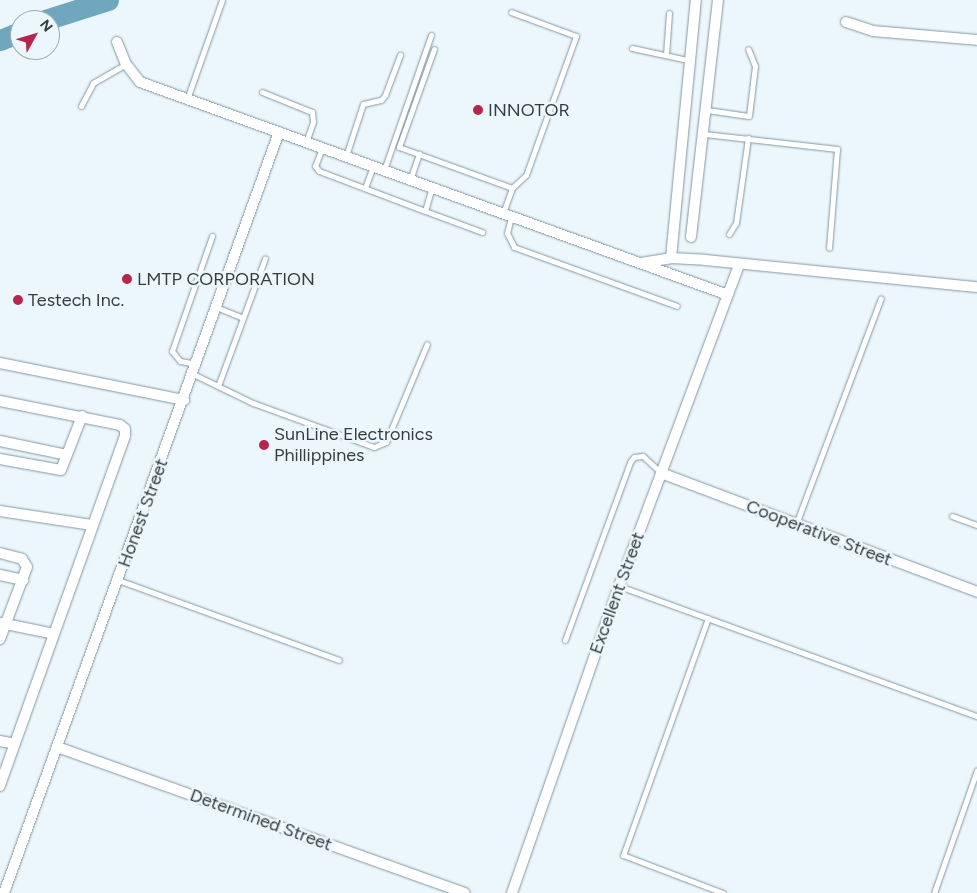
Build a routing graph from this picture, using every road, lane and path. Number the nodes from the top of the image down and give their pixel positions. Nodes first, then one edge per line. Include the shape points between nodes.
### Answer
1 (222, 0) edge
2 (696, 0) edge
3 (718, 0) edge
4 (511, 12) dead end
5 (668, 13) dead end
6 (846, 22) dead end
7 (431, 35) dead end
8 (977, 40) edge
9 (118, 42) dead end
10 (632, 48) dead end
11 (434, 49) dead end
12 (748, 49) dead end
13 (400, 55) dead end
14 (666, 55) junction
15 (692, 62) junction
16 (126, 64) junction
17 (262, 92) dead end
18 (187, 99) junction
19 (81, 106) dead end
20 (707, 110) junction
21 (279, 132) junction
22 (705, 134) junction
23 (748, 138) junction
24 (306, 142) junction
25 (322, 147) junction
26 (419, 154) junction
27 (346, 156) junction
28 (373, 165) junction
29 (384, 170) junction
30 (410, 180) junction
31 (432, 187) junction
32 (365, 188) junction
33 (512, 188) junction
34 (425, 211) junction
35 (507, 215) junction
36 (482, 232) dead end
37 (729, 234) dead end
38 (212, 236) dead end
39 (691, 237) dead end
40 (829, 248) dead end
41 (265, 258) dead end
42 (671, 258) junction
43 (640, 264) junction
44 (739, 265) junction
45 (977, 287) edge
46 (728, 295) junction
47 (882, 298) dead end
48 (677, 306) dead end
49 (216, 307) junction
50 (243, 318) junction
51 (427, 344) dead end
52 (0, 363) edge
53 (197, 364) junction
54 (193, 374) junction
55 (218, 386) junction
56 (184, 400) junction
57 (0, 401) edge
58 (82, 416) junction
59 (0, 441) edge
60 (67, 456) junction
61 (0, 459) edge
62 (661, 473) junction
63 (0, 511) edge
64 (952, 516) dead end
65 (796, 524) junction
66 (92, 525) junction
67 (977, 525) edge
68 (0, 554) edge
69 (0, 575) edge
70 (23, 580) junction
71 (118, 580) junction
72 (619, 586) junction
73 (977, 592) edge
74 (708, 618) junction
75 (3, 623) edge
76 (54, 634) junction
77 (0, 639) edge
78 (566, 640) dead end
79 (339, 660) dead end
80 (977, 716) edge
81 (0, 741) edge
82 (15, 744) junction
83 (57, 747) junction
84 (977, 770) edge
85 (0, 786) edge
86 (4, 893) edge
87 (465, 893) edge
88 (512, 893) edge
89 (723, 893) edge
90 (934, 893) edge

1 - 18 lane
2 - 15 street
3 - 20 street
4 - 33 lane via 576,36 526,175
5 - 14 lane
6 - 8 street via 873,31
7 - 29 lane
9 - 16 street
10 - 14 lane
11 - 26 lane via 399,147
12 - 20 lane via 755,66 749,116
13 - 27 lane via 385,95 381,100 363,104
14 - 15 lane
15 - 42 street
16 - 18 street via 140,82
16 - 19 lane via 93,83
17 - 24 lane via 312,112 313,122
18 - 21 street
20 - 22 street
21 - 24 street
21 - 49 street, Honest Street
22 - 23 lane
22 - 39 street
23 - 37 lane via 736,223
23 - 40 lane via 837,149
24 - 25 street
25 - 27 street
25 - 32 lane via 316,169
26 - 30 lane
26 - 33 lane
27 - 28 street
28 - 29 street
28 - 32 lane
29 - 30 street
30 - 31 street
31 - 34 lane
31 - 35 street
32 - 34 lane
33 - 35 lane
34 - 36 lane
35 - 43 street
35 - 48 lane via 507,233 514,247
38 - 53 lane via 172,352 180,361
41 - 50 lane
42 - 43 street
42 - 44 street
43 - 46 street
44 - 45 street
44 - 46 street, Excellent Street
46 - 62 street, Excellent Street
47 - 65 lane
49 - 50 lane
49 - 53 street, Honest Street
50 - 55 lane
51 - 55 lane via 386,442 374,447 253,403
52 - 56 street
53 - 54 street, Honest Street
54 - 55 lane
54 - 56 street, Honest Street
56 - 71 street, Honest Street
57 - 58 street
58 - 60 street
58 - 66 street via 125,429
59 - 60 street
60 - 61 street via 61,470
62 - 65 street, Cooperative Street
62 - 72 street, Excellent Street
62 - 78 lane via 643,456 634,457 630,462
63 - 66 street
64 - 67 lane
65 - 73 street, Cooperative Street
66 - 76 street
68 - 70 street via 27,562
69 - 70 street
70 - 75 street
71 - 79 lane
71 - 83 street, Honest Street
72 - 74 lane
72 - 88 street, Excellent Street
74 - 80 lane
74 - 89 lane via 623,855
75 - 76 street
75 - 77 street
76 - 82 street
81 - 82 street
82 - 85 street
83 - 86 street, Honest Street
83 - 87 street, Determined Street
84 - 90 lane

